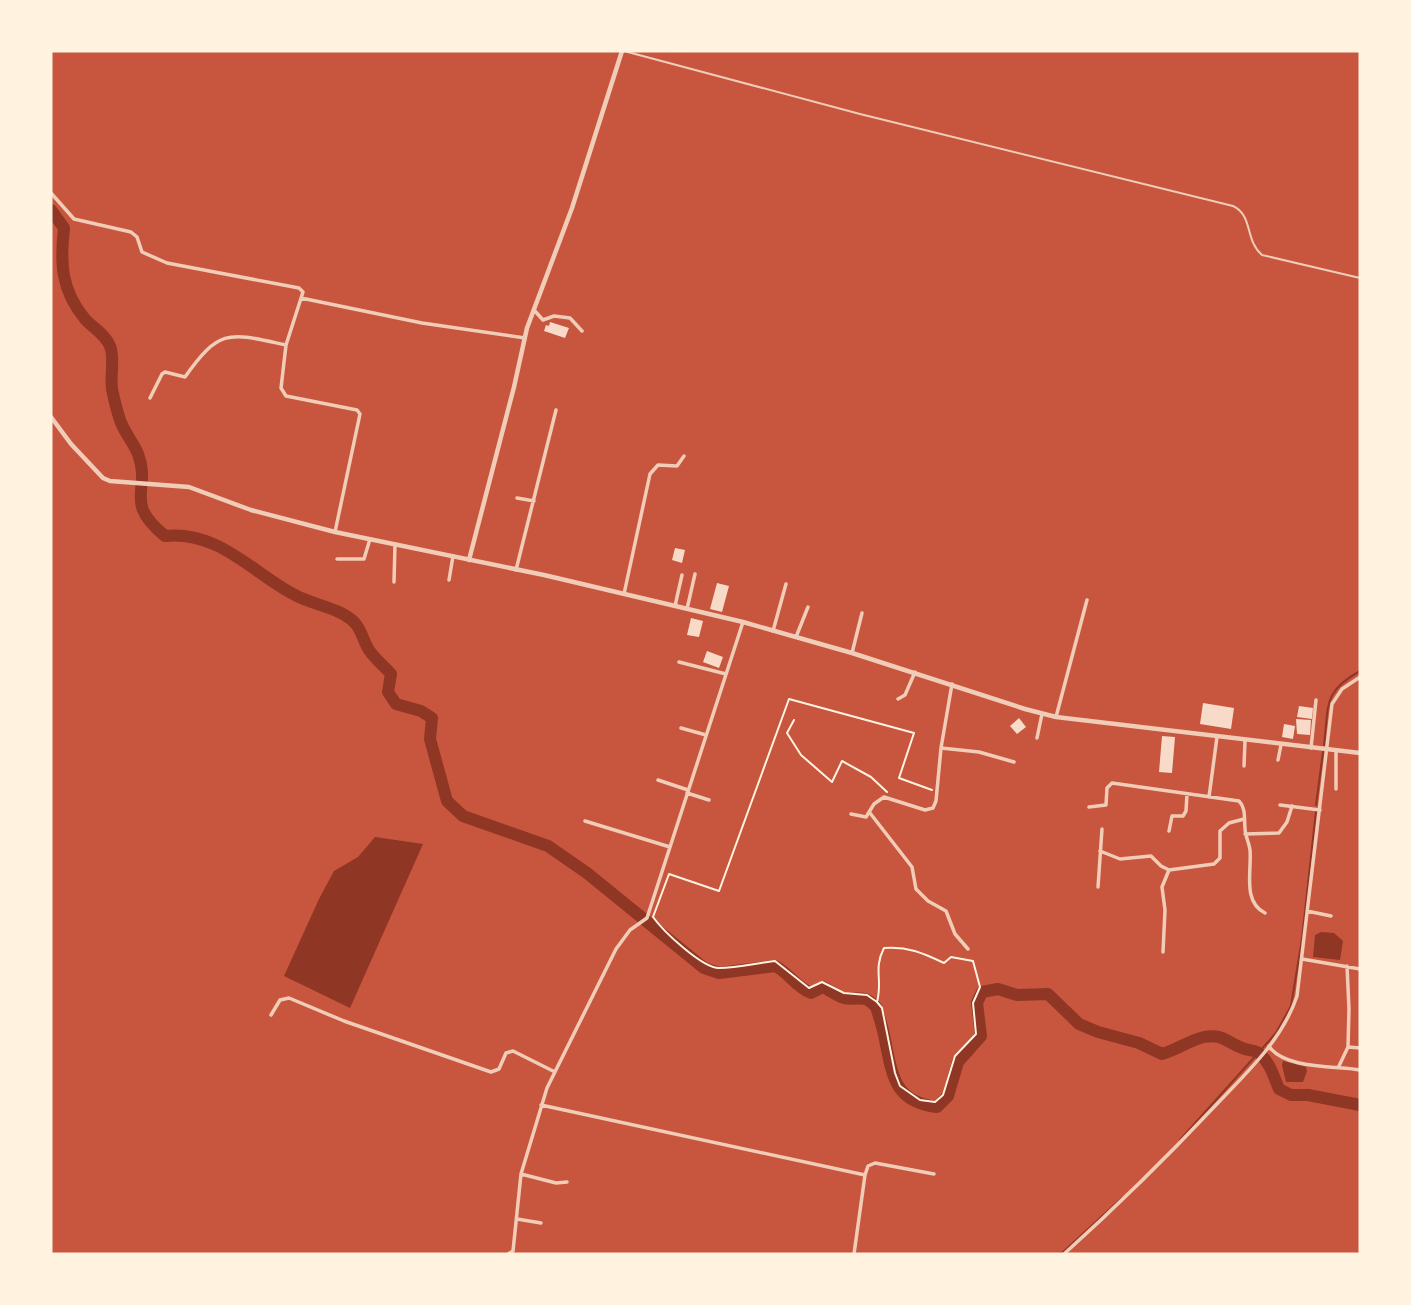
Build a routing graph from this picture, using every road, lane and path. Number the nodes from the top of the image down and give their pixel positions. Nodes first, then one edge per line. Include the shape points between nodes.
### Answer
1 (622, 51) edge
2 (51, 193) edge
3 (1360, 278) edge
4 (301, 298) junction
5 (534, 310) junction
6 (582, 331) dead end
7 (525, 338) junction
8 (286, 345) junction
9 (150, 398) dead end
10 (556, 410) dead end
11 (51, 417) edge
12 (684, 456) dead end
13 (517, 498) dead end
14 (534, 501) junction
15 (335, 532) junction
16 (370, 539) junction
17 (395, 544) junction
18 (453, 556) junction
19 (337, 559) dead end
20 (469, 560) junction
21 (516, 570) junction
22 (695, 574) dead end
23 (682, 575) dead end
24 (449, 580) dead end
25 (394, 582) dead end
26 (786, 584) dead end
27 (624, 594) junction
28 (1087, 600) dead end
29 (674, 606) junction
30 (807, 607) dead end
31 (687, 609) junction
32 (862, 613) dead end
33 (743, 622) junction
34 (773, 631) junction
35 (796, 637) junction
36 (852, 653) junction
37 (679, 662) dead end
38 (915, 672) junction
39 (726, 674) junction
40 (1360, 677) edge
41 (952, 684) junction
42 (898, 699) dead end
43 (1316, 700) dead end
44 (1042, 714) junction
45 (1056, 717) junction
46 (794, 720) dead end
47 (681, 728) dead end
48 (706, 735) junction
49 (1037, 737) dead end
50 (1217, 737) junction
51 (1245, 741) junction
52 (1281, 745) junction
53 (941, 748) junction
54 (1311, 748) junction
55 (1327, 750) junction
56 (1336, 751) junction
57 (1360, 753) edge
58 (1278, 761) dead end
59 (1014, 762) dead end
60 (1244, 766) dead end
61 (658, 780) dead end
62 (1336, 789) dead end
63 (933, 790) dead end
64 (688, 792) junction
65 (887, 792) dead end
66 (1187, 794) junction
67 (1209, 797) junction
68 (709, 800) dead end
69 (1280, 805) dead end
70 (1292, 806) junction
71 (1089, 807) dead end
72 (1320, 810) junction
73 (870, 813) junction
74 (850, 814) dead end
75 (1244, 819) junction
76 (585, 821) dead end
77 (1102, 829) dead end
78 (1169, 831) dead end
79 (1245, 834) junction
80 (670, 847) junction
81 (1100, 851) junction
82 (1169, 870) junction
83 (1098, 887) dead end
84 (1307, 911) junction
85 (1265, 913) dead end
86 (1331, 916) dead end
87 (968, 948) dead end
88 (1163, 952) dead end
89 (1302, 959) junction
90 (1347, 966) junction
91 (1360, 969) edge
92 (877, 1002) junction
93 (271, 1015) dead end
94 (1269, 1046) junction
95 (1348, 1047) junction
96 (1360, 1048) edge
97 (1339, 1066) junction
98 (1360, 1069) edge
99 (555, 1072) junction
100 (541, 1105) junction
101 (522, 1174) junction
102 (934, 1174) dead end
103 (865, 1175) junction
104 (567, 1182) dead end
105 (517, 1219) junction
106 (541, 1223) dead end
107 (508, 1254) edge
108 (854, 1254) edge
109 (1064, 1254) edge

1 - 3 lane via 1233,206 1245,217 1251,242 1262,255
1 - 5 street
2 - 4 street via 74,219 133,233 142,252 167,264 299,288
4 - 7 street
4 - 8 street
5 - 6 street via 543,320 570,317
5 - 7 street
7 - 20 street
8 - 9 street via 225,337 197,358 185,377 162,374
8 - 15 street via 281,388 286,396 360,414
10 - 14 street
11 - 15 street via 103,478 189,487 251,510
12 - 27 street via 677,466 659,465 650,474
13 - 14 street
14 - 21 street
15 - 16 street
16 - 17 street
16 - 19 street via 364,559
17 - 18 street
17 - 25 street
18 - 20 street
18 - 24 street
20 - 21 street
21 - 27 street
22 - 31 street
23 - 29 street
26 - 34 street
27 - 29 street
28 - 45 street
29 - 31 street
30 - 35 street
31 - 33 street
32 - 36 street
33 - 34 street
33 - 39 street
34 - 35 street
35 - 36 street
36 - 38 street
37 - 39 street
38 - 41 street
38 - 42 street via 905,695
39 - 48 street
40 - 55 street via 1333,699
41 - 44 street
41 - 53 street
43 - 54 street
44 - 45 street
44 - 49 street
45 - 50 street
46 - 65 path via 787,733 801,755 832,782 842,761
47 - 48 street
48 - 64 street
50 - 51 street
50 - 67 street
51 - 52 street
51 - 60 street
52 - 54 street
52 - 58 street
53 - 59 street
53 - 73 street via 933,807 926,810 884,797
54 - 55 street
55 - 56 street
55 - 72 street
56 - 57 street
56 - 62 street
61 - 64 street
63 - 92 path via 899,778 914,733 789,699 719,891 669,874 653,917 707,965 718,968 775,961 809,988 822,982
64 - 68 street
64 - 80 street
66 - 67 street
66 - 71 street via 1112,783 1107,787 1106,805
66 - 78 street via 1184,815 1172,816
67 - 75 street via 1239,801
69 - 70 street
70 - 72 street
70 - 79 street via 1279,833
72 - 84 street
73 - 74 street via 863,818
73 - 87 street via 912,867 916,889 946,911 955,934
75 - 79 street
75 - 82 street via 1220,831 1216,863
76 - 80 street
77 - 81 street
79 - 85 street via 1250,887 1257,907
80 - 99 street via 647,918 630,930 616,949
81 - 82 street via 1121,859 1151,856
81 - 83 street
82 - 88 street via 1162,887
84 - 86 street
84 - 89 street
89 - 90 street
89 - 94 street via 1292,1012
90 - 91 street
90 - 95 street
92 - 92 path via 900,1086 919,1100 935,1102 943,1095 955,1056 976,1034 973,1003 979,986 973,961 951,957 944,962 916,950 884,948 877,962 881,987
93 - 99 street via 281,1000 289,998 491,1072 513,1051
94 - 97 street via 1280,1057 1320,1067
94 - 109 street via 1173,1151
95 - 96 street
95 - 97 street
97 - 98 street
99 - 100 street
100 - 101 street
100 - 103 street
101 - 104 street
101 - 105 street
102 - 103 street via 875,1163
103 - 108 street
105 - 106 street
105 - 107 street via 513,1251

